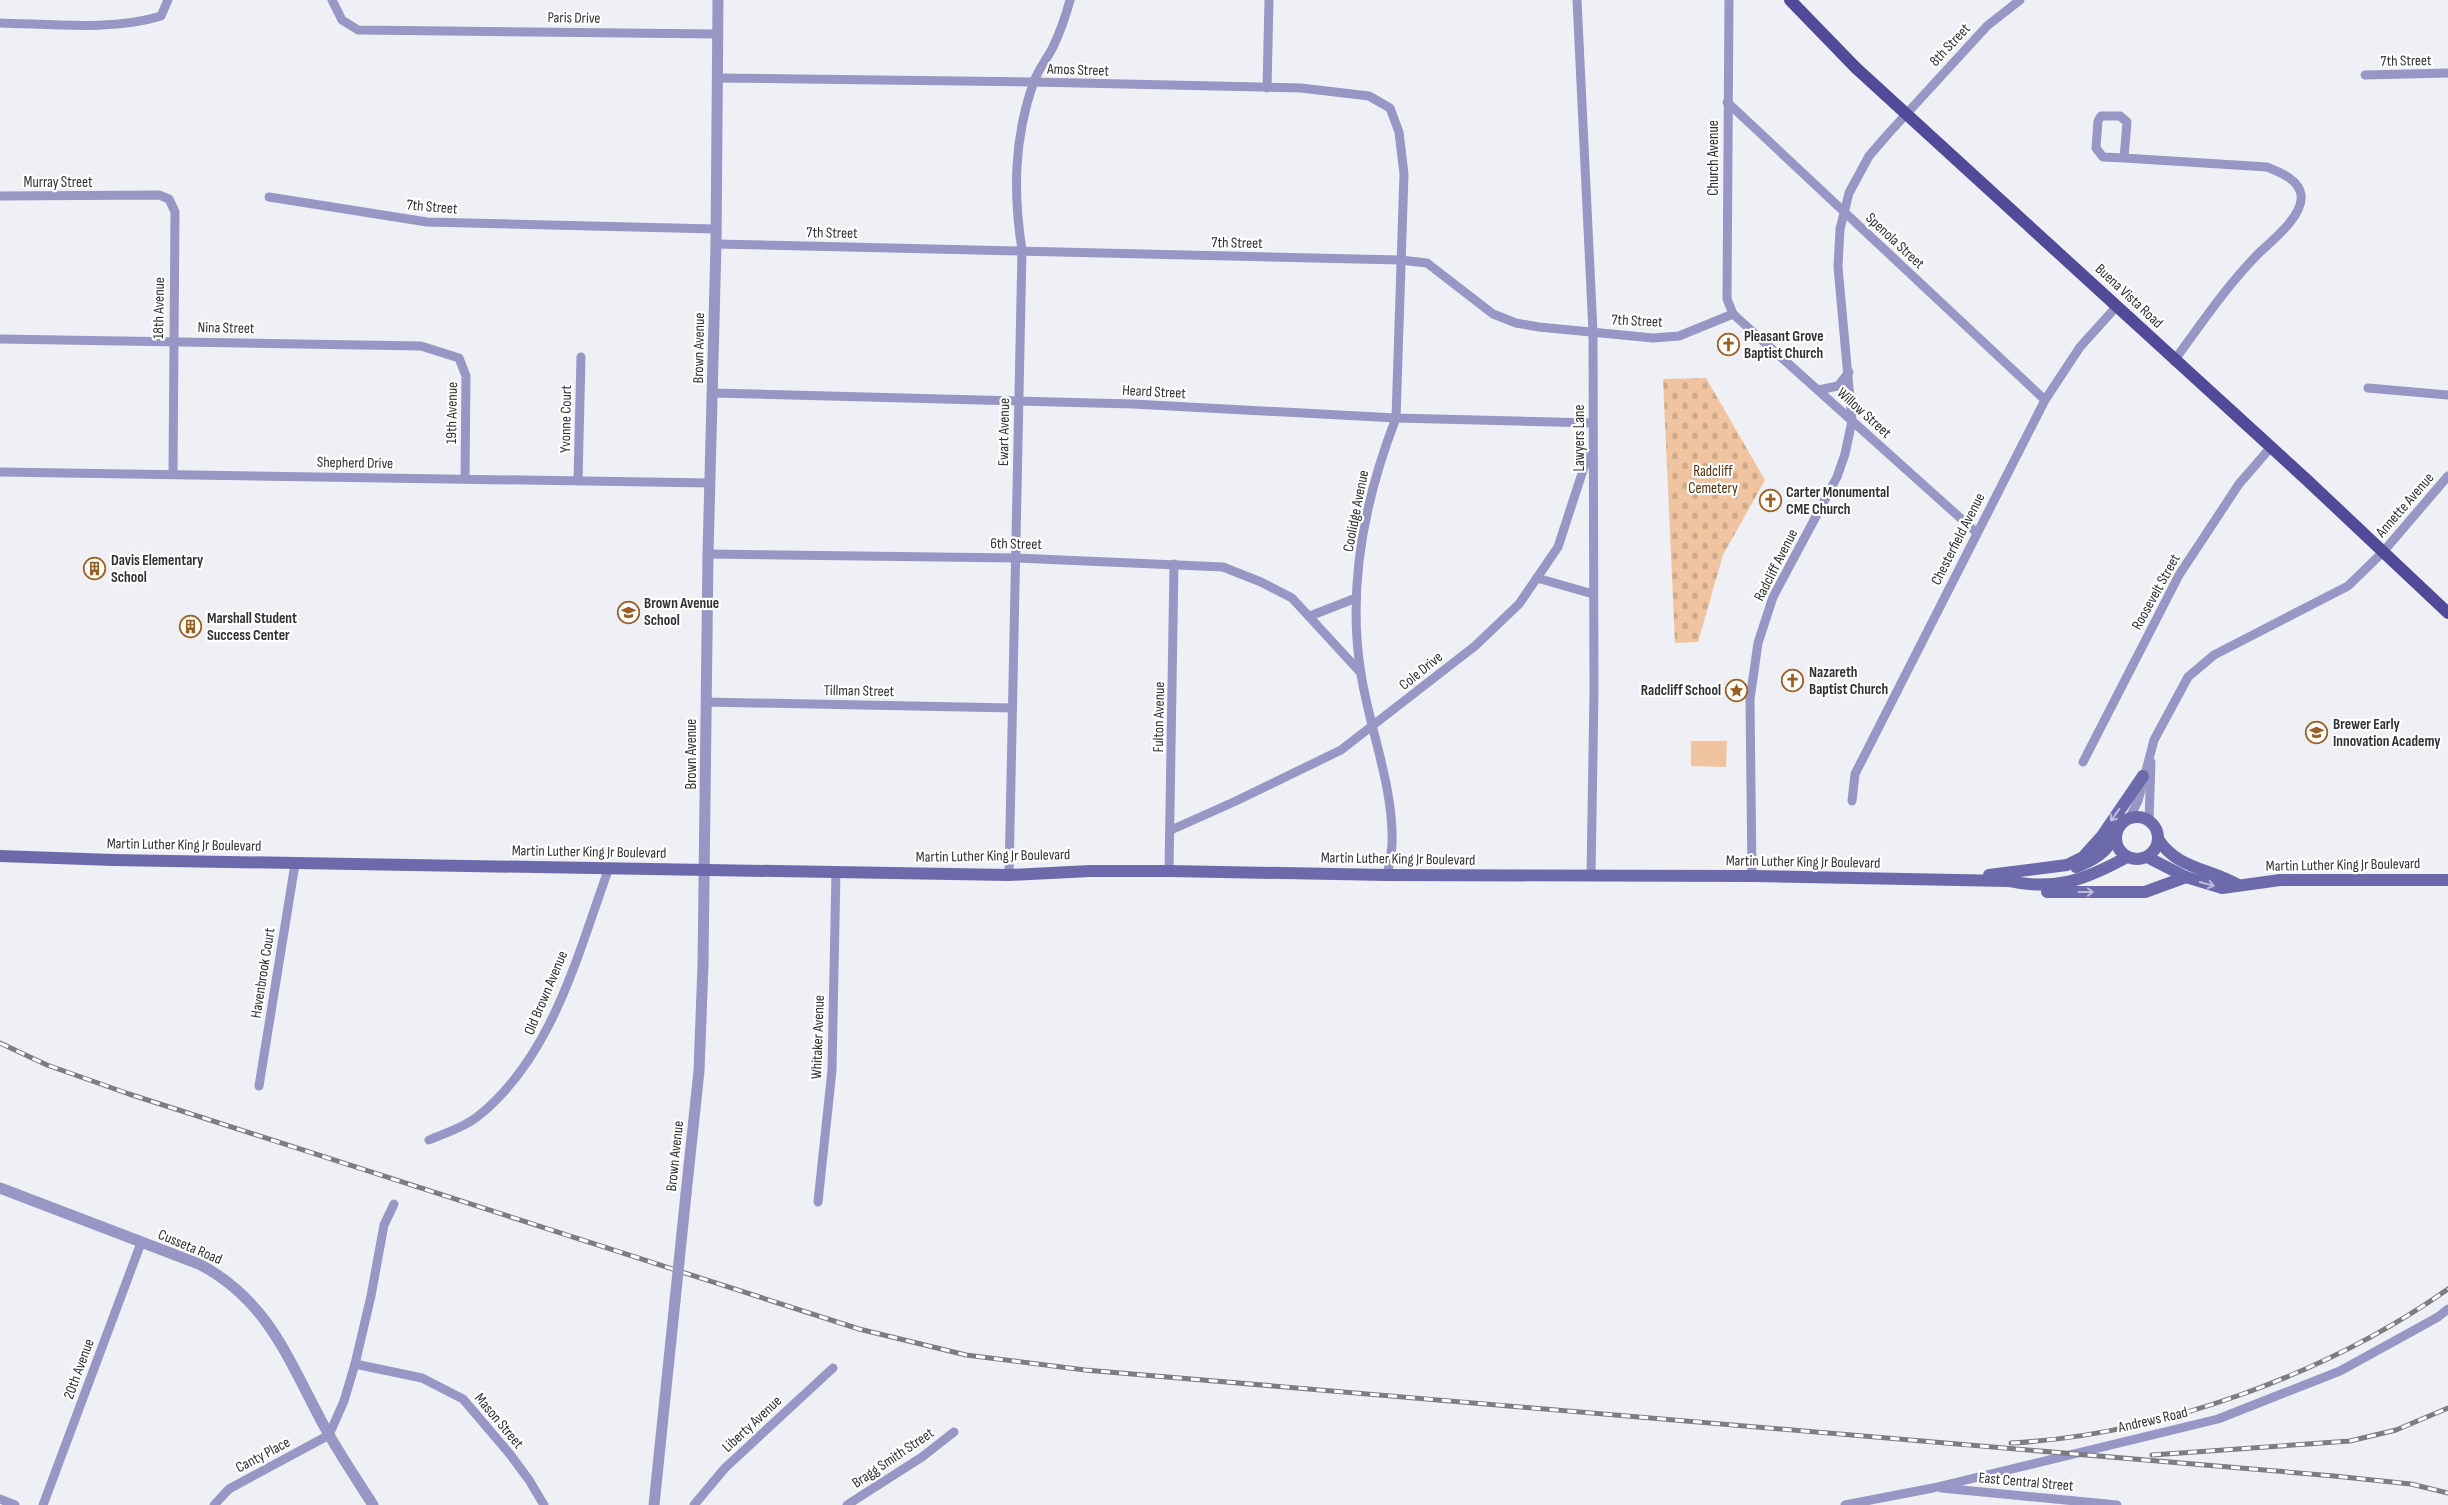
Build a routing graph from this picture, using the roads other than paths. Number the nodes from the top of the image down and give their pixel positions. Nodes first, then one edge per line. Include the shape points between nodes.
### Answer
1 (168, 0) edge
2 (332, 0) edge
3 (718, 0) edge
4 (1070, 0) edge
5 (1269, 0) edge
6 (1578, 0) edge
7 (1729, 0) edge
8 (1790, 0) edge
9 (2020, 0) edge
10 (0, 23) edge
11 (717, 34) junction
12 (2448, 74) edge
13 (2365, 75) dead end
14 (718, 78) junction
15 (1033, 82) junction
16 (1267, 88) junction
17 (1727, 102) junction
18 (1906, 115) junction
19 (1401, 151) joint
20 (2124, 158) junction
21 (0, 196) edge
22 (116, 196) joint
23 (269, 197) dead end
24 (1844, 212) junction
25 (715, 229) junction
26 (716, 244) junction
27 (1022, 250) junction
28 (1400, 260) junction
29 (2117, 306) junction
30 (1733, 314) junction
31 (1593, 332) junction
32 (0, 339) edge
33 (172, 341) junction
34 (451, 355) joint
35 (581, 356) dead end
36 (2174, 361) junction
37 (1850, 372) junction
38 (2368, 388) dead end
39 (1818, 390) junction
40 (713, 393) junction
41 (2448, 395) edge
42 (1018, 400) junction
43 (2045, 400) junction
44 (1396, 418) junction
45 (1852, 421) junction
46 (1593, 423) junction
47 (1592, 441) junction
48 (2270, 447) junction
49 (0, 472) edge
50 (173, 473) junction
51 (2448, 476) edge
52 (465, 479) junction
53 (578, 481) junction
54 (710, 483) junction
55 (1977, 533) junction
56 (2383, 552) junction
57 (708, 554) junction
58 (1015, 558) junction
59 (1174, 564) junction
60 (1537, 578) junction
61 (1593, 594) junction
62 (1356, 598) junction
63 (2448, 613) edge
64 (1310, 616) junction
65 (1361, 673) junction
66 (706, 702) junction
67 (1012, 708) junction
68 (1373, 727) junction
69 (2151, 757) junction
70 (2083, 762) dead end
71 (2143, 776) junction
72 (1852, 801) dead end
73 (2129, 819) junction
74 (2149, 821) junction
75 (1171, 830) junction
76 (2116, 834) junction
77 (2158, 839) junction
78 (0, 856) edge
79 (2147, 856) junction
80 (2127, 857) junction
81 (295, 864) junction
82 (609, 868) junction
83 (705, 871) junction
84 (1169, 871) junction
85 (836, 872) junction
86 (1009, 875) junction
87 (1387, 876) junction
88 (1591, 876) junction
89 (1752, 876) junction
90 (2186, 878) junction
91 (2448, 880) edge
92 (1969, 881) junction
93 (1987, 881) junction
94 (2008, 881) junction
95 (2238, 885) junction
96 (259, 1086) dead end
97 (429, 1140) dead end
98 (0, 1188) edge
99 (818, 1202) dead end
100 (394, 1204) dead end
101 (142, 1243) junction
102 (2448, 1309) edge
103 (355, 1364) junction
104 (833, 1368) dead end
105 (954, 1432) dead end
106 (329, 1435) junction
107 (1933, 1488) junction
108 (0, 1499) edge
109 (14, 1505) edge
110 (43, 1505) edge
111 (214, 1505) edge
112 (373, 1505) edge
113 (544, 1505) edge
114 (654, 1505) edge
115 (694, 1505) edge
116 (847, 1505) edge
117 (1845, 1505) edge
118 (2117, 1505) edge

1 - 10 street via 161,16 141,22
2 - 11 street, Paris Drive via 342,20 358,30
3 - 11 street, Brown Avenue
4 - 15 street, Ewart Avenue via 1053,46
5 - 16 street
6 - 31 street, Lawyers Lane
7 - 17 street, Church Avenue
8 - 18 main road, Buena Vista Road
9 - 18 street, 8th Street via 1986,26
11 - 14 street, Brown Avenue
12 - 13 street, 7th Street
14 - 15 street, Amos Street
14 - 25 street, Brown Avenue
15 - 16 street, Amos Street
15 - 27 street, Ewart Avenue via 1019,134 1016,176 1016,211
16 - 19 street, Amos Street via 1325,90 1369,96 1390,108 1399,132
17 - 24 street, Spenola Street
17 - 30 street, Church Avenue via 1727,299
18 - 24 street, Radcliff Avenue via 1869,156 1849,193
18 - 29 main road, Buena Vista Road
19 - 28 street, Coolidge Avenue via 1404,174
20 - 20 street via 2099,154 2096,148 2101,116 2120,116 2127,122
20 - 36 street via 2267,168 2284,174 2296,184 2302,195 2299,210 2242,271
21 - 22 street, Murray Street
22 - 33 street, 18th Avenue via 159,195 169,200 175,212
23 - 25 street, 7th Street via 427,222
24 - 37 street, Radcliff Avenue via 1838,267
24 - 43 street, Spenola Street
25 - 26 street, Brown Avenue
26 - 27 street, 7th Street
26 - 40 street, Brown Avenue
27 - 28 street, 7th Street
27 - 42 street, Ewart Avenue
28 - 31 street, 7th Street via 1427,263 1493,314 1516,323
28 - 44 street, Coolidge Avenue
29 - 36 main road, Buena Vista Road
29 - 43 street, Chesterfield Avenue via 2080,347
30 - 31 street, 7th Street via 1679,336 1653,338
30 - 39 street, Willow Street
31 - 46 street, Lawyers Lane
32 - 33 street, Nina Street
33 - 34 street, Nina Street via 421,346
33 - 50 street, 18th Avenue
34 - 52 street, 19th Avenue via 459,358 466,376
35 - 53 street, Yvonne Court
36 - 48 main road, Buena Vista Road
37 - 39 street via 1838,386
37 - 45 street, Radcliff Avenue
38 - 41 street
39 - 45 street, Willow Street
40 - 42 street, Heard Street
40 - 54 street, Brown Avenue
42 - 44 street, Heard Street
42 - 58 street, Ewart Avenue
43 - 55 street, Chesterfield Avenue
44 - 46 street, Heard Street
44 - 62 street, Coolidge Avenue via 1370,501
45 - 55 street, Willow Street
45 - 89 street, Radcliff Avenue via 1837,477 1774,597 1758,643 1750,698
46 - 47 street, Lawyers Lane
47 - 60 street, Cole Drive via 1583,478 1558,546
47 - 61 street, Lawyers Lane
48 - 56 main road, Buena Vista Road
48 - 70 street, Roosevelt Street via 2239,484 2179,575
49 - 50 street, Shepherd Drive
50 - 52 street, Shepherd Drive
51 - 56 street, Annette Avenue
52 - 53 street, Shepherd Drive
53 - 54 street, Shepherd Drive
54 - 57 street, Brown Avenue
55 - 72 street, Chesterfield Avenue via 1855,774
56 - 63 main road, Buena Vista Road
56 - 69 street via 2348,586 2214,655 2188,677 2154,740
57 - 58 street, 6th Street
57 - 66 street, Brown Avenue
58 - 59 street, 6th Street
58 - 67 street, Ewart Avenue
59 - 64 street, 6th Street via 1223,567 1292,598
59 - 75 street, Fulton Avenue
60 - 61 street
60 - 68 street, Cole Drive via 1518,604 1475,646
61 - 88 street, Lawyers Lane
62 - 64 street
62 - 65 street, Coolidge Avenue
64 - 65 street, 6th Street
65 - 68 street, Coolidge Avenue
66 - 67 street, Tillman Street
66 - 83 street, Brown Avenue
67 - 86 street, Ewart Avenue
68 - 75 street, Cole Drive via 1341,750
68 - 87 street, Coolidge Avenue via 1389,800 1392,845
69 - 71 street
69 - 74 street
71 - 73 street via 2138,801
71 -> 92 main road via 2102,836 2083,857 2043,870 2000,872
73 - 74 main road via 2136,817
73 - 76 main road
74 - 77 main road
75 - 84 street, Fulton Avenue
76 - 80 main road via 2118,847
76 - 94 main road, Martin Luther King Jr Boulevard via 2100,857 2087,863
77 - 79 main road
77 - 95 main road via 2164,850 2181,863 2227,878
78 - 81 main road, Martin Luther King Jr Boulevard
79 - 80 main road
79 - 90 main road, Martin Luther King Jr Boulevard
80 - 94 main road, Martin Luther King Jr Boulevard via 2059,884 2031,886
81 - 82 main road, Martin Luther King Jr Boulevard
81 - 96 street, Havenbrook Court
82 - 83 main road, Martin Luther King Jr Boulevard
82 - 97 street, Old Brown Avenue via 557,1009 532,1056 503,1092 477,1117
83 - 85 main road, Martin Luther King Jr Boulevard
83 - 114 street, Brown Avenue, bridge via 699,1071
84 - 86 main road, Martin Luther King Jr Boulevard
84 - 87 main road, Martin Luther King Jr Boulevard
85 - 86 main road, Martin Luther King Jr Boulevard
85 - 99 street, Whitaker Avenue via 832,1070
87 - 88 main road, Martin Luther King Jr Boulevard
88 - 89 main road, Martin Luther King Jr Boulevard
89 - 92 main road, Martin Luther King Jr Boulevard
93 -> 90 main road, Martin Luther King Jr Boulevard via 2022,892 2145,892
90 -> 95 main road, Martin Luther King Jr Boulevard via 2222,888
91 - 95 main road, Martin Luther King Jr Boulevard via 2280,880
92 - 93 main road, Martin Luther King Jr Boulevard
93 - 94 main road, Martin Luther King Jr Boulevard
98 - 101 street, Cusseta Road
100 - 103 street via 384,1225
101 - 106 street, Cusseta Road via 199,1264 243,1293 269,1324
101 - 110 street, 20th Avenue
102 - 107 street, Andrews Road via 2340,1371 2218,1419
103 - 106 street
103 - 113 street, Mason Street via 422,1378 463,1399 509,1453
104 - 115 street, Liberty Avenue via 725,1468
105 - 116 street, Bragg Smith Street via 922,1458
106 - 111 street, Canty Place via 229,1488
106 - 112 street, Cusseta Road
107 - 117 street, Andrews Road
107 - 118 street, East Central Street
108 - 109 street

